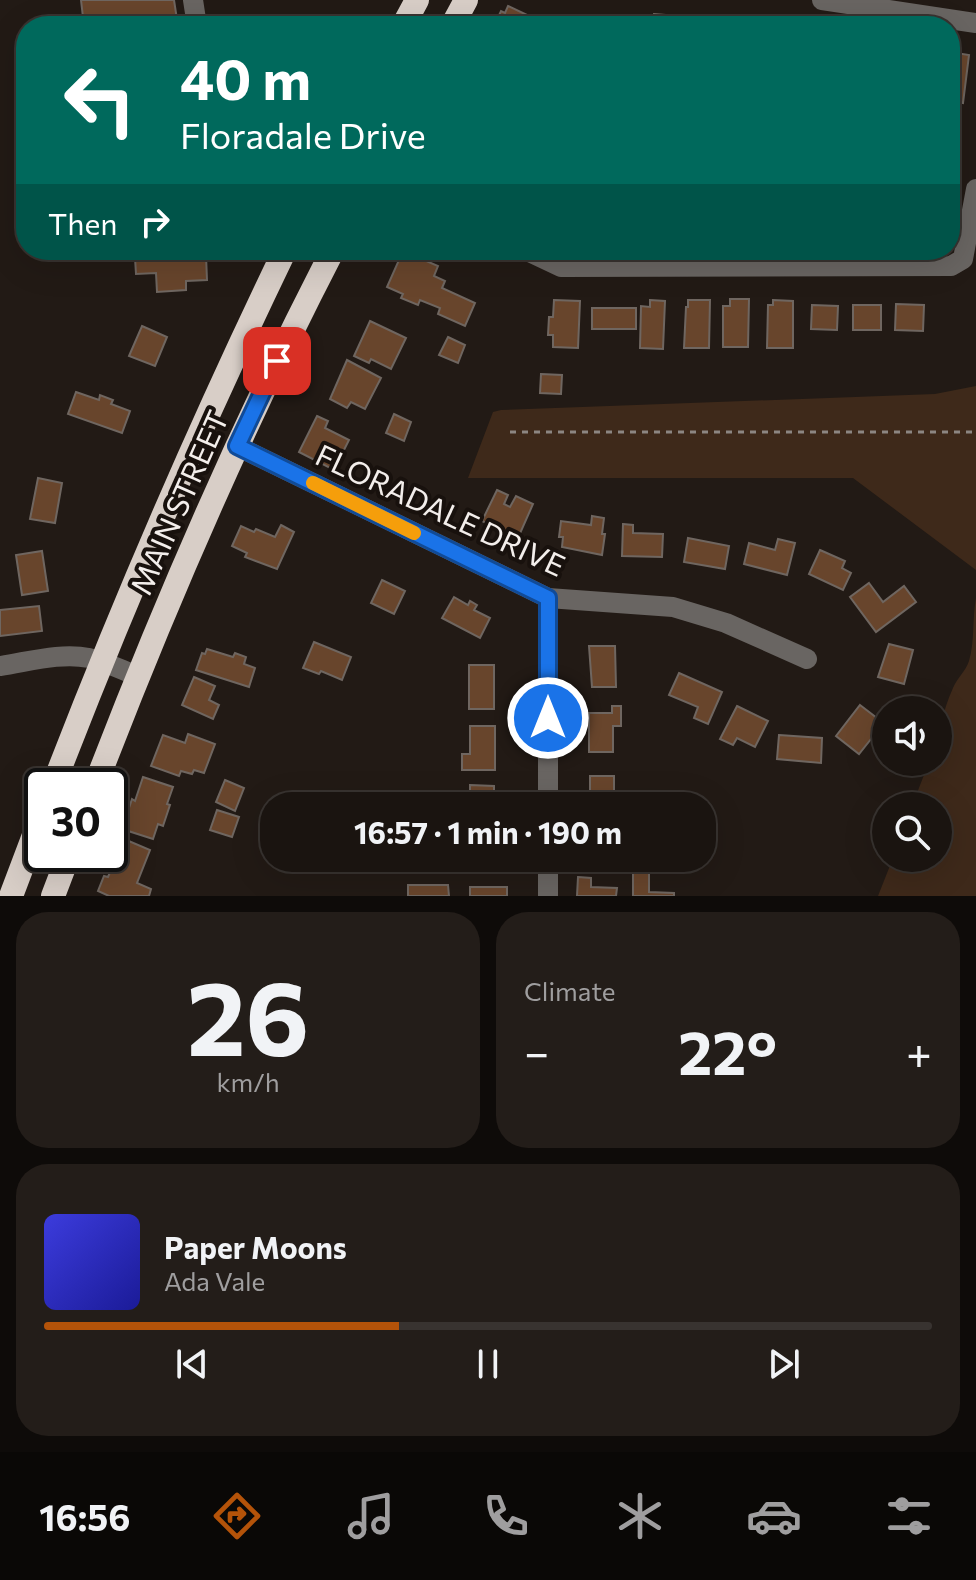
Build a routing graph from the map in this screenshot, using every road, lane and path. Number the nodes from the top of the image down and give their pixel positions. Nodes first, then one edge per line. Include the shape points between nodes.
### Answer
1 (822, 0) edge
2 (929, 16) edge
3 (976, 189) edge
4 (280, 260) edge
5 (328, 260) edge
6 (546, 260) edge
7 (510, 432) dead end
8 (976, 432) edge
9 (237, 446) junction
10 (548, 598) junction
11 (807, 659) dead end
12 (101, 662) junction
13 (0, 666) edge
14 (138, 676) junction
15 (60, 768) edge
16 (102, 768) edge
17 (548, 792) edge
18 (24, 861) edge
19 (20, 871) junction
20 (548, 872) edge
21 (55, 890) edge
22 (11, 896) edge
23 (548, 896) edge

1 - 2 street
3 - 6 street via 963,259 951,266 591,268 561,267
4 - 12 highway, MAIN STREET via 189,454
5 - 9 highway, MAIN STREET
7 - 8 path
9 - 10 street, FLORADALE DRIVE
9 - 14 highway, MAIN STREET
10 - 11 street, FLORADALE DRIVE via 673,607 726,623
10 - 17 street
12 - 13 street via 70,656
12 - 14 street
12 - 15 highway, MAIN STREET
14 - 16 highway, MAIN STREET
18 - 19 highway
19 - 21 highway
19 - 22 highway
20 - 23 street

